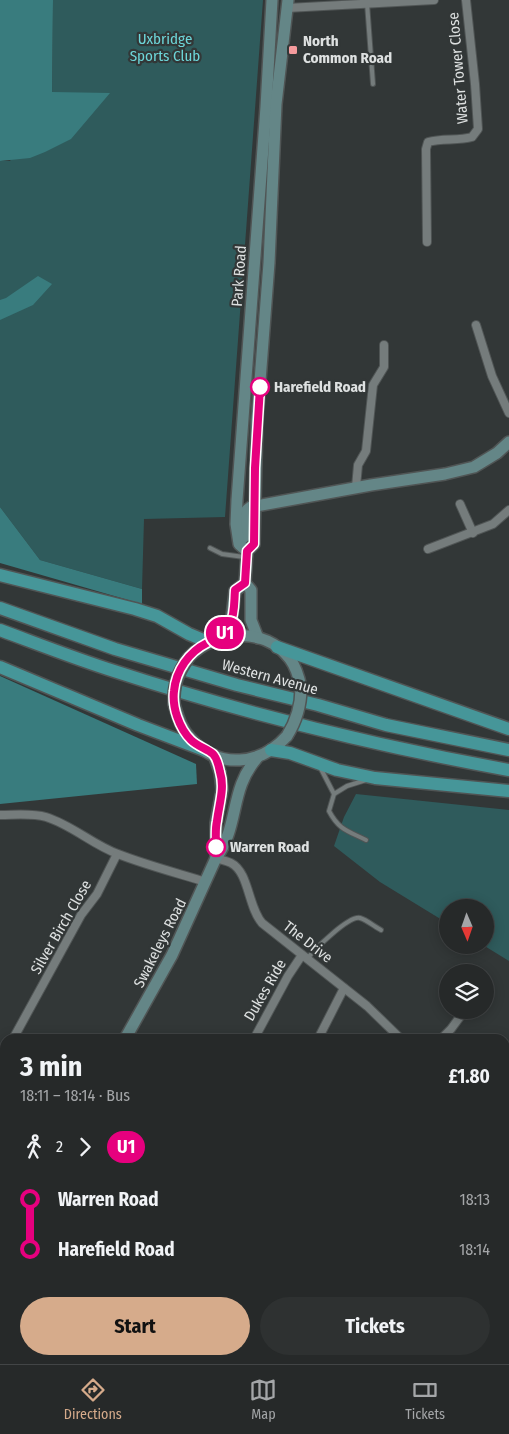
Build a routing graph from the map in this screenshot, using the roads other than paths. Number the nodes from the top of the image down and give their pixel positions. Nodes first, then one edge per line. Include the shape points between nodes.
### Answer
1 (272, 0) edge
2 (434, 0) edge
3 (466, 0) edge
4 (367, 3) junction
5 (287, 4) edge
6 (373, 84) dead end
7 (426, 242) dead end
8 (476, 325) dead end
9 (384, 345) dead end
10 (509, 413) edge
11 (509, 442) edge
12 (356, 487) junction
13 (460, 504) dead end
14 (254, 506) junction
15 (509, 510) edge
16 (472, 533) junction
17 (240, 540) junction
18 (210, 548) dead end
19 (428, 549) dead end
20 (247, 554) junction
21 (0, 575) edge
22 (245, 583) junction
23 (0, 608) edge
24 (0, 630) edge
25 (258, 638) junction
26 (214, 640) junction
27 (277, 646) junction
28 (0, 667) edge
29 (509, 729) edge
30 (271, 750) junction
31 (509, 750) edge
32 (209, 752) junction
33 (257, 758) junction
34 (318, 763) junction
35 (509, 770) edge
36 (375, 778) junction
37 (509, 791) edge
38 (334, 794) junction
39 (0, 815) edge
40 (366, 840) dead end
41 (117, 854) junction
42 (216, 858) junction
43 (206, 882) junction
44 (381, 930) dead end
45 (304, 957) junction
46 (344, 988) junction
47 (458, 1019) edge
48 (16, 1034) edge
49 (128, 1034) edge
50 (257, 1034) edge
51 (321, 1034) edge
52 (396, 1034) edge
53 (446, 1034) edge

1 - 17 main road, Park Road via 233,500
2 - 4 street
3 - 7 street, Water Tower Close via 478,129 472,137 428,142
4 - 5 street
4 - 6 lane
5 - 14 main road, Park Road via 276,104
8 - 10 street via 492,376
9 - 12 street via 384,367 374,385 366,451 358,465
11 - 12 main road via 474,467
12 - 14 main road
13 - 16 street
14 - 17 main road via 247,510 244,537
14 - 20 main road, Park Road via 254,544
15 - 16 street via 493,524
16 - 19 street
17 - 20 main road, Park Road via 239,544
18 - 20 lane via 229,556
20 - 22 main road, Park Road
21 - 26 highway via 135,608 189,634
22 - 25 main road, Park Road via 251,590 251,620
22 - 26 main road, Park Road via 235,590 231,624
23 - 31 highway, Western Avenue via 115,649 237,686 386,725
24 - 35 highway via 112,671 231,707 311,728
25 - 26 main road via 231,635
25 - 27 main road
26 - 32 main road, bridge via 189,657 181,668 174,692 174,704 184,731
27 - 29 highway
27 - 30 main road, bridge via 294,666 301,688 301,701 287,736
28 - 32 highway
30 - 33 main road
30 - 34 highway
32 - 33 main road via 236,760
32 - 42 main road, Swakeleys Road via 220,772 222,790 216,823
33 - 42 main road, Swakeleys Road via 243,778 231,828
34 - 36 highway
34 - 38 lane
36 - 37 highway
36 - 38 lane via 347,786
38 - 40 lane via 329,811 335,822
39 - 41 street via 46,817
41 - 43 street
41 - 48 street, Silver Birch Close
42 - 43 main road, Swakeleys Road
42 - 45 street, The Drive via 239,869 257,916
43 - 49 main road, Swakeleys Road via 172,955
44 - 45 lane via 354,918
45 - 46 street, The Drive
45 - 50 street, Dukes Ride via 288,976
46 - 51 street
46 - 52 street, The Drive
47 - 53 street

